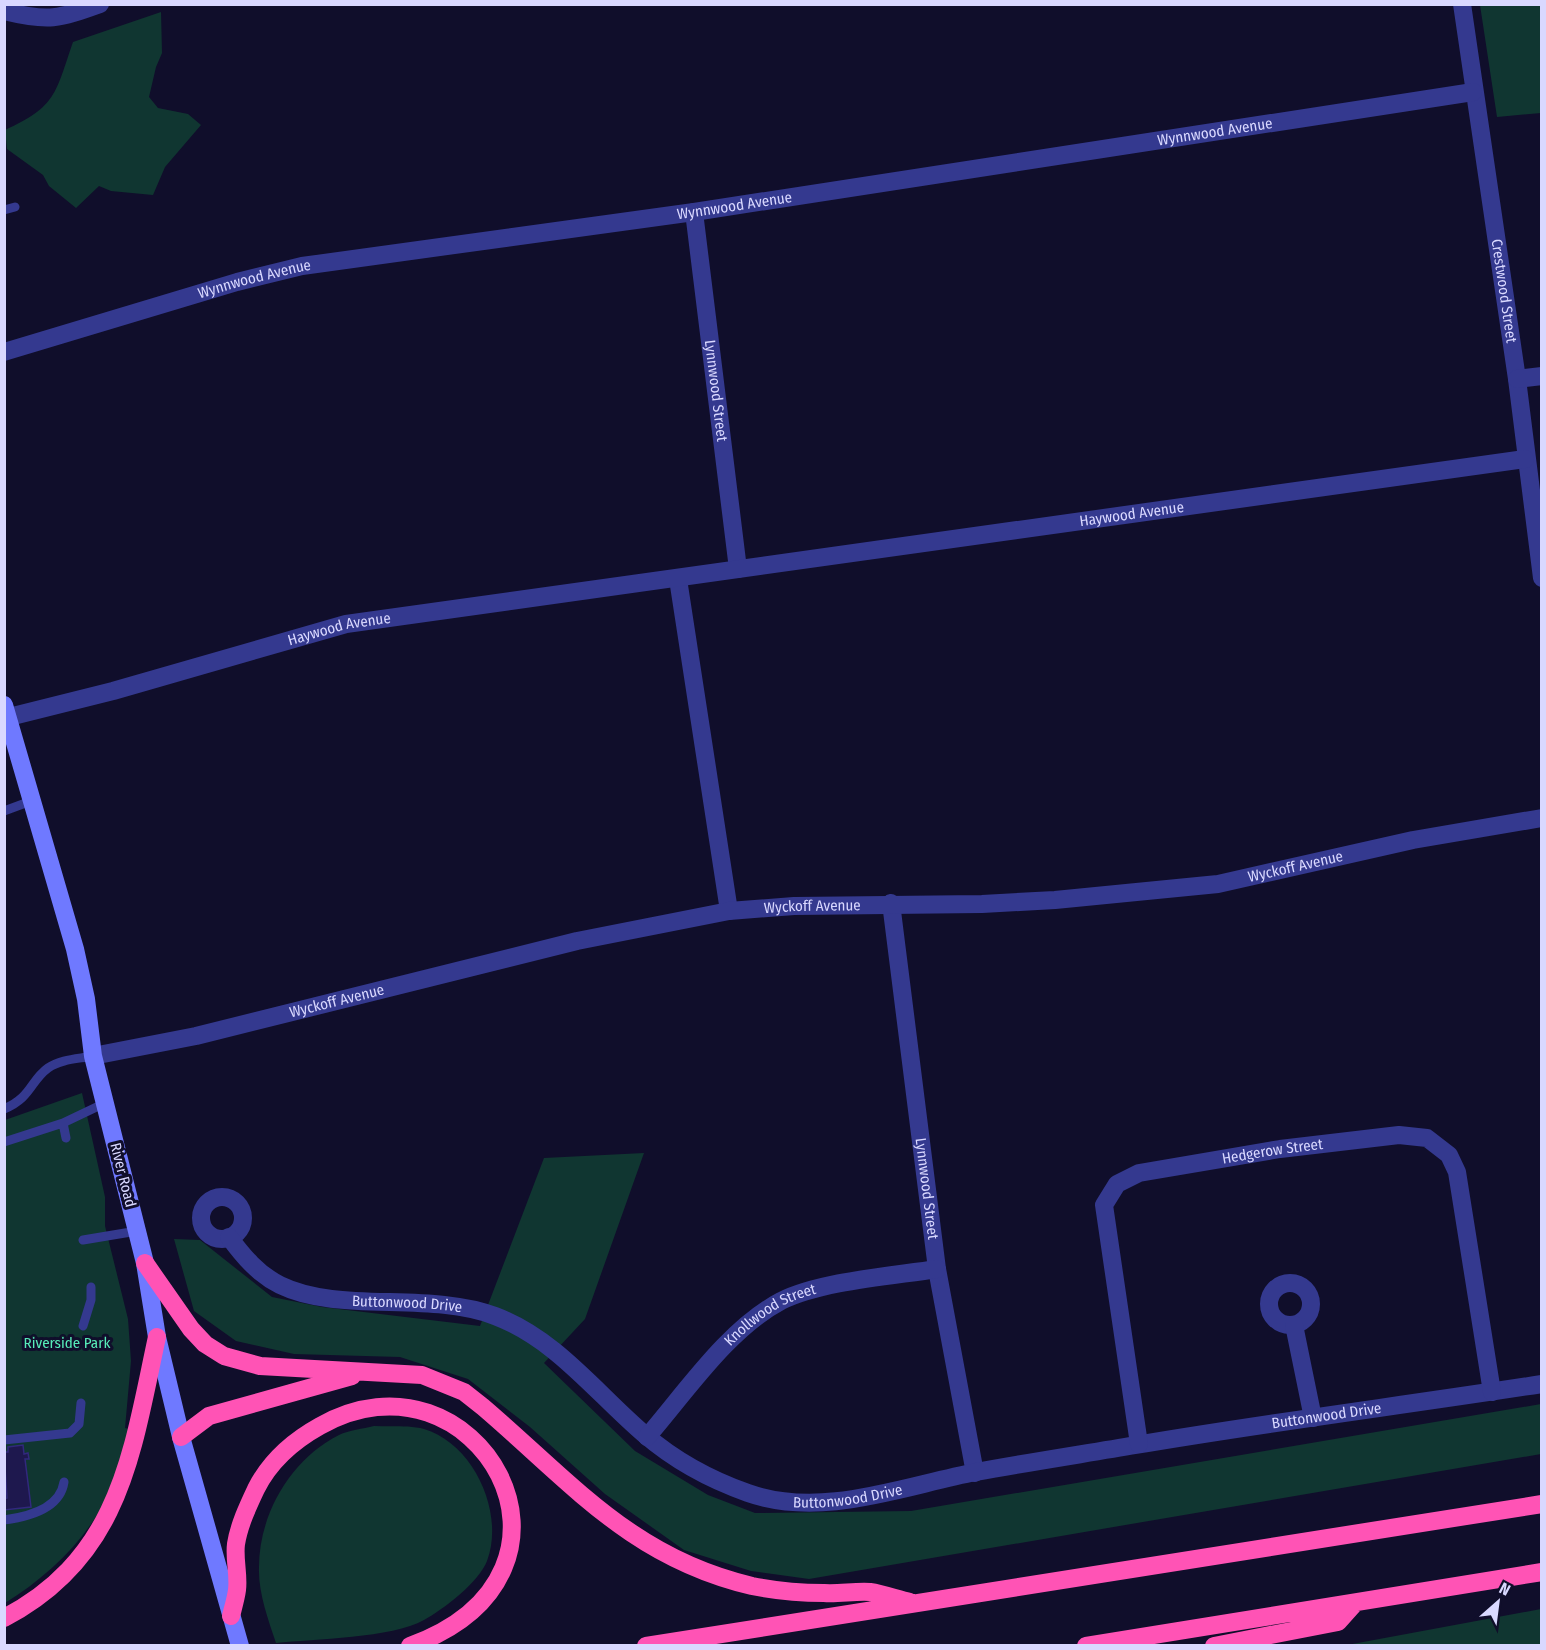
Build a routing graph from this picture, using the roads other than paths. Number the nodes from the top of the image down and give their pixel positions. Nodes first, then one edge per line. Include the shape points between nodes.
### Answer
1 (100, 4) edge
2 (1462, 4) edge
3 (4, 11) edge
4 (1473, 92) junction
5 (15, 207) dead end
6 (4, 210) edge
7 (694, 212) junction
8 (4, 352) edge
9 (1542, 376) edge
10 (1517, 379) junction
11 (1525, 459) junction
12 (738, 569) junction
13 (1542, 578) edge
14 (678, 579) junction
15 (7, 711) edge
16 (31, 801) junction
17 (4, 811) edge
18 (1542, 818) edge
19 (891, 903) junction
20 (729, 912) junction
21 (93, 1056) junction
22 (105, 1103) junction
23 (4, 1109) edge
24 (63, 1123) junction
25 (66, 1138) dead end
26 (4, 1142) edge
27 (137, 1231) junction
28 (229, 1238) dead end
29 (83, 1240) dead end
30 (145, 1263) junction
31 (938, 1269) junction
32 (91, 1287) dead end
33 (1294, 1325) dead end
34 (83, 1326) dead end
35 (157, 1337) junction
36 (362, 1372) junction
37 (1542, 1384) edge
38 (1492, 1392) junction
39 (81, 1403) dead end
40 (1313, 1418) junction
41 (181, 1437) junction
42 (647, 1437) junction
43 (4, 1440) edge
44 (1139, 1444) junction
45 (975, 1473) junction
46 (64, 1482) dead end
47 (1542, 1504) edge
48 (4, 1520) edge
49 (1542, 1572) edge
50 (1355, 1603) junction
51 (919, 1604) junction
52 (231, 1616) junction
53 (4, 1618) edge
54 (239, 1643) edge
55 (410, 1646) edge
56 (646, 1646) edge
57 (1086, 1646) edge
58 (1214, 1646) edge

1 - 3 street via 64,17 41,20
2 - 4 street, Crestwood Street
4 - 7 street, Wynnwood Avenue
4 - 10 street, Crestwood Street
5 - 6 lane
7 - 8 street, Wynnwood Avenue via 302,266
7 - 12 street, Lynnwood Street
9 - 10 street
10 - 11 street, Crestwood Street
11 - 12 street, Haywood Avenue
11 - 13 street, Crestwood Street
12 - 14 street, Haywood Avenue
14 - 15 street, Haywood Avenue via 345,624 113,691
14 - 20 street
15 - 16 street, River Road
16 - 17 lane
16 - 21 street, River Road via 75,949
18 - 19 street, Wyckoff Avenue via 1413,840 1218,884 1055,900
19 - 20 street, Wyckoff Avenue
19 - 31 street, Lynnwood Street
20 - 21 street, Wyckoff Avenue via 577,941 196,1036
21 - 22 street, River Road
21 - 23 lane via 48,1068 24,1098
22 - 24 lane
22 - 27 street, River Road
24 - 25 lane
24 - 26 lane
27 - 29 lane
27 - 30 street, River Road
28 - 42 street, Buttonwood Drive via 264,1275 303,1293 463,1307 524,1329 547,1345
30 - 35 street, River Road
30 - 36 highway via 191,1329 224,1356 260,1366
31 - 42 street, Knollwood Street via 816,1289 783,1300 734,1336
31 - 45 street, Lynnwood Street
32 - 34 lane
33 - 40 street
35 - 41 street, River Road
35 - 53 highway via 127,1473 109,1513 66,1572
36 - 41 highway via 216,1413
36 - 51 highway via 422,1375 464,1392 598,1510 638,1539 691,1567 753,1586 784,1591 870,1592
37 - 38 street, Buttonwood Drive
38 - 40 street, Buttonwood Drive
38 - 44 street, Hedgerow Street via 1461,1190 1449,1155 1427,1137 1399,1136 1280,1149 1138,1173 1117,1184 1104,1205
39 - 43 lane via 76,1429
40 - 44 street, Buttonwood Drive
41 - 52 street, River Road
42 - 45 street, Buttonwood Drive via 696,1470 749,1493 794,1503 834,1502
44 - 45 street, Buttonwood Drive
46 - 48 lane via 63,1491 42,1510
47 - 51 highway
49 - 50 highway
50 - 57 highway
50 - 58 highway via 1338,1622
51 - 56 highway
52 - 54 street, River Road
52 - 55 highway via 237,1590 236,1545 249,1505 270,1465 288,1446 332,1419 384,1407 409,1409 434,1415 472,1439 500,1475 512,1519 512,1540 504,1566 488,1595 456,1624

